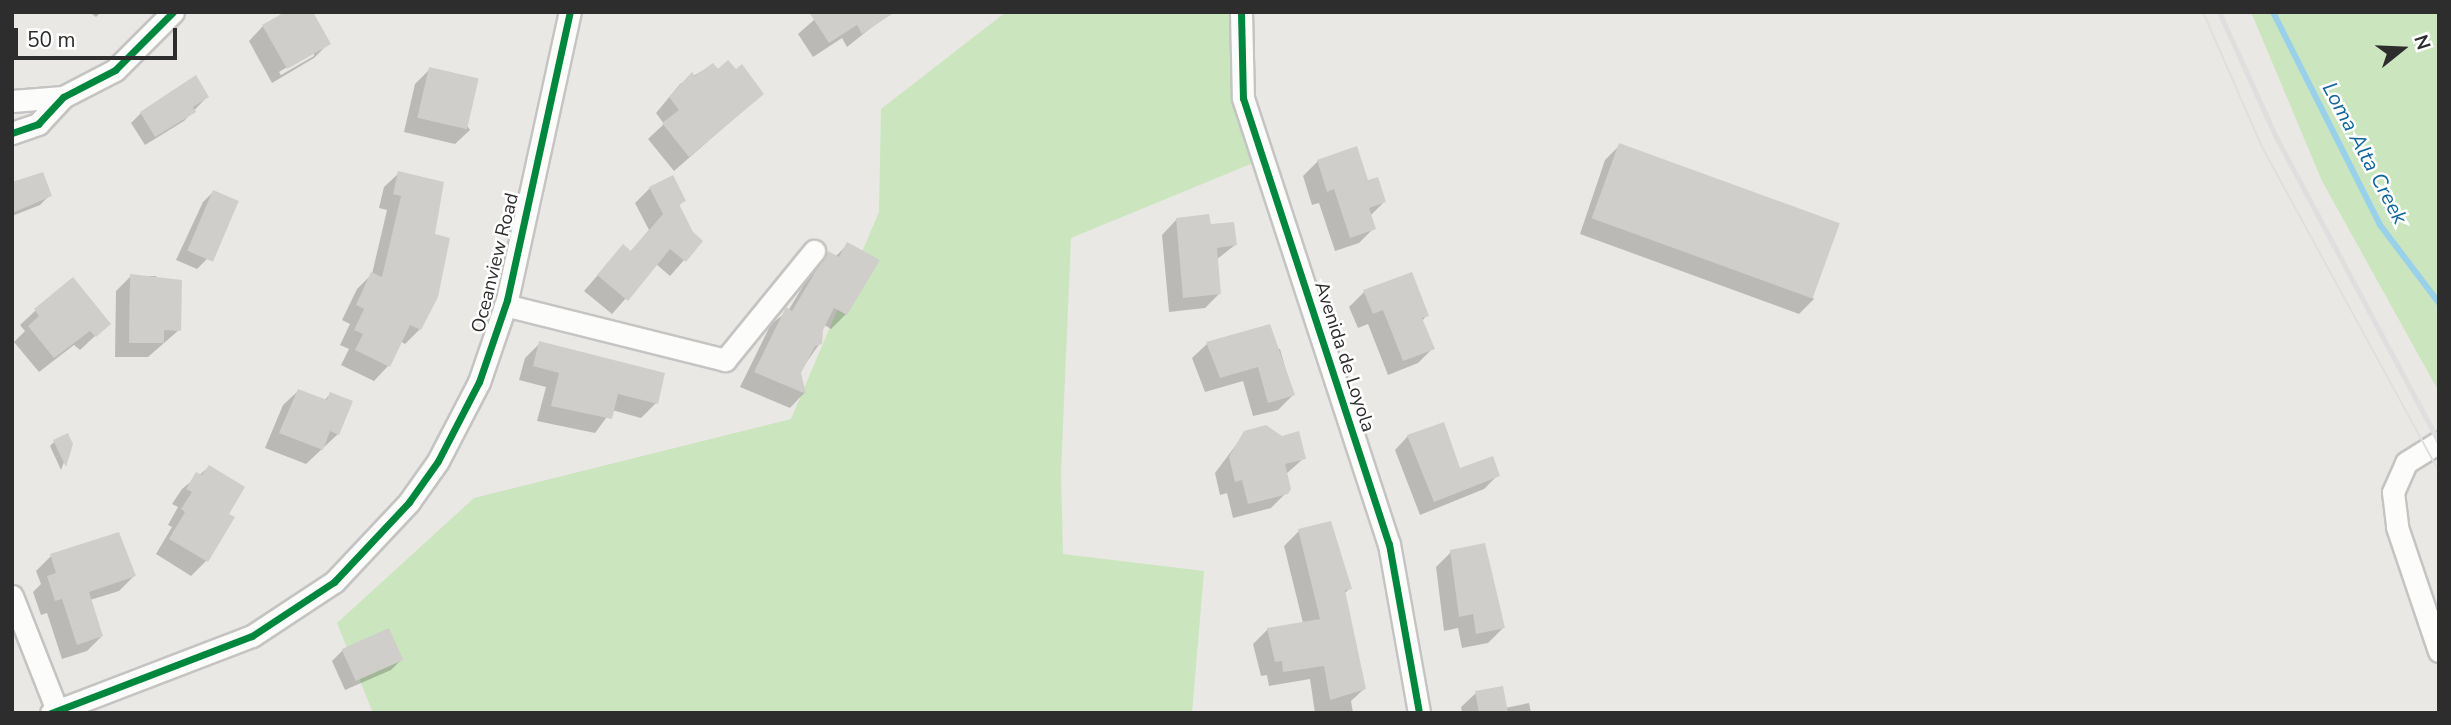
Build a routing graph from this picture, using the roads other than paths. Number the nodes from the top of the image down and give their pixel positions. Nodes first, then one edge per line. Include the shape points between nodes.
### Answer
1 (173, 12) edge
2 (570, 12) edge
3 (1241, 12) edge
4 (63, 97) junction
5 (12, 101) edge
6 (12, 133) edge
7 (814, 251) dead end
8 (505, 305) junction
9 (2439, 442) edge
10 (12, 596) edge
11 (2439, 651) edge
12 (55, 712) edge
13 (1419, 713) edge

1 - 4 street via 116,70
2 - 8 street, Oceanview Road
3 - 13 street, Avenida de Loyola via 1243,98 1389,544
4 - 5 street
4 - 6 street via 38,124
7 - 8 street via 724,360
8 - 12 street, Oceanview Road via 479,382 438,461 409,502 334,582 252,636
9 - 11 street via 2406,463 2393,492 2397,527
10 - 12 street

